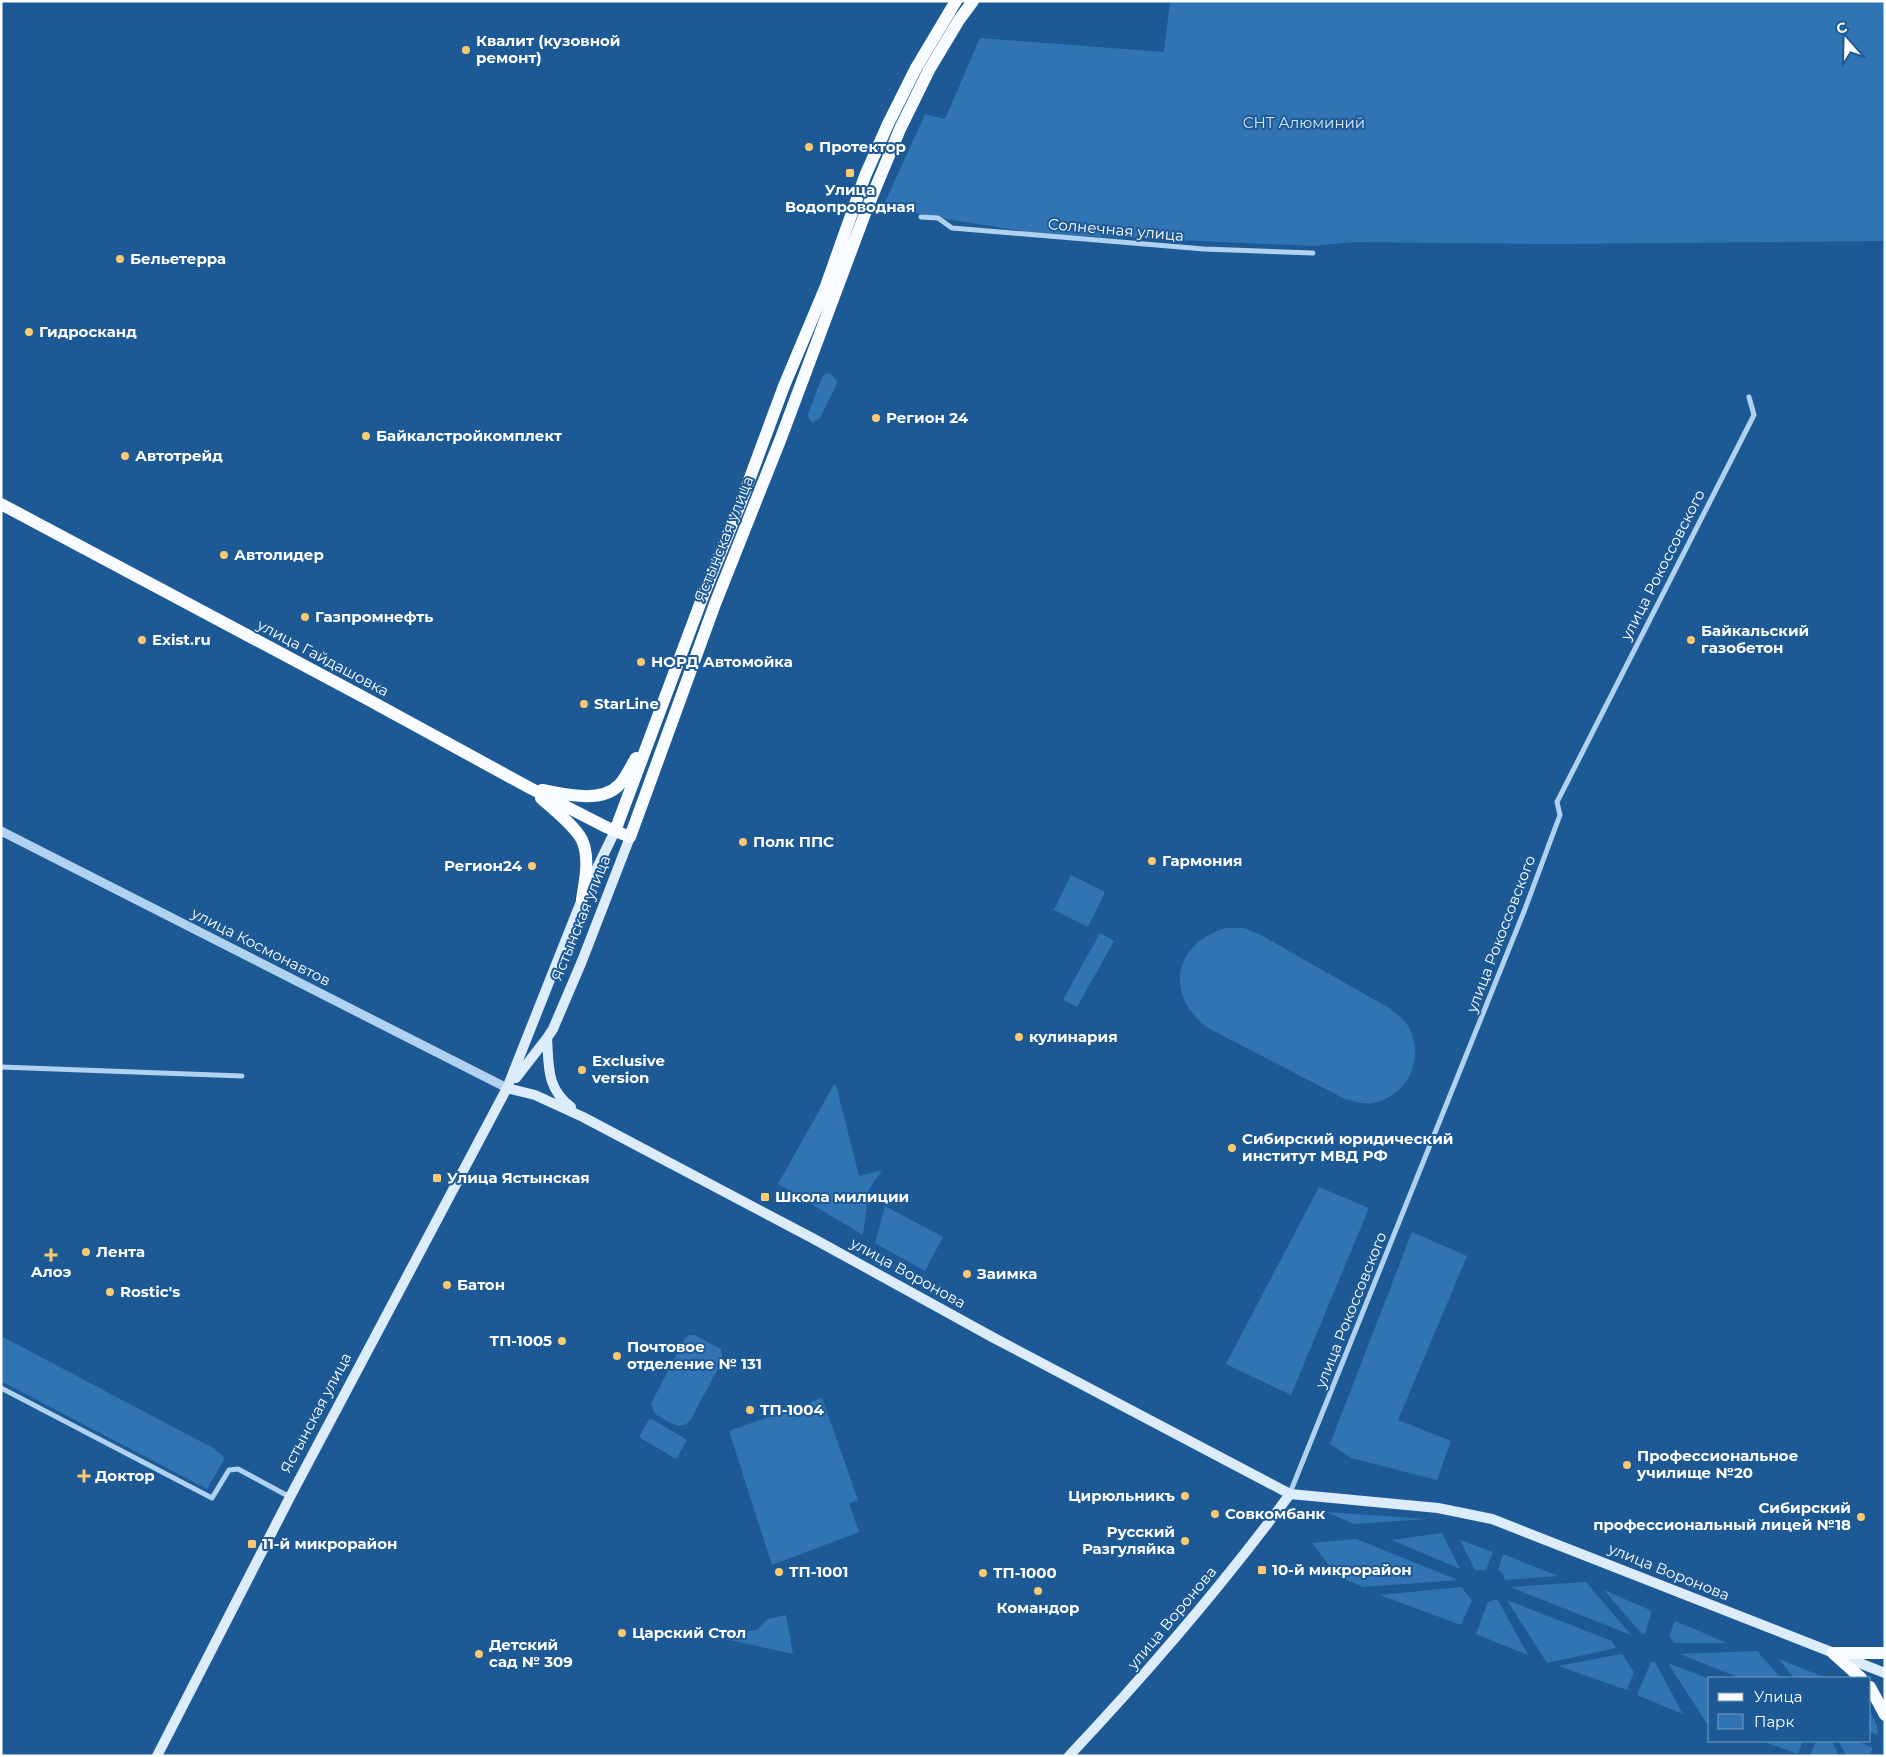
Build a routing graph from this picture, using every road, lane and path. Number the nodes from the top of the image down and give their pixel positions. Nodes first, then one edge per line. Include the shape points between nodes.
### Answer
1 (956, 1) edge
2 (973, 1) edge
3 (921, 217) dead end
4 (1312, 253) dead end
5 (1749, 397) dead end
6 (1, 504) edge
7 (654, 726) junction
8 (530, 788) junction
9 (1, 831) edge
10 (615, 831) junction
11 (630, 837) junction
12 (582, 899) junction
13 (547, 1038) junction
14 (1, 1067) edge
15 (242, 1076) dead end
16 (508, 1088) junction
17 (583, 1117) junction
18 (1, 1388) edge
19 (1290, 1494) junction
20 (290, 1497) junction
21 (1833, 1653) junction
22 (1885, 1653) edge
23 (1885, 1673) edge
24 (1860, 1677) edge
25 (1871, 1689) edge
26 (1885, 1716) edge
27 (157, 1756) edge
28 (1069, 1756) edge

1 - 7 main road, Ястынская улица via 916,68 866,176
2 - 11 main road, Ястынская улица via 929,70 866,210 715,604
3 - 4 street, Солнечная улица via 938,218 952,228 1059,238
5 - 19 street, улица Рокоссовского via 1754,414 1557,802 1560,815 1525,910
6 - 8 main road, улица Гайдашовка
7 - 8 main road via 619,786 603,795
7 - 10 main road, Ястынская улица
8 - 10 main road, улица Гайдашовка
8 - 12 main road via 582,840 586,868
9 - 16 street, улица Космонавтов
10 - 11 main road, улица Гайдашовка
10 - 12 main road, Ястынская улица
11 - 13 main road, Ястынская улица via 582,961
12 - 16 main road, Ястынская улица
13 - 16 main road, Ястынская улица
13 - 17 main road via 549,1077 553,1086 564,1102
14 - 15 street
16 - 17 main road, улица Воронова via 535,1095
16 - 20 main road, Ястынская улица
17 - 19 main road, улица Воронова
18 - 20 street via 212,1498 229,1470 238,1470
19 - 21 main road, улица Воронова via 1438,1508 1492,1519
19 - 28 main road, улица Воронова via 1205,1604
20 - 27 main road, Ястынская улица
21 - 22 main road
21 - 23 main road, улица Воронова
21 - 24 main road
25 - 26 main road

